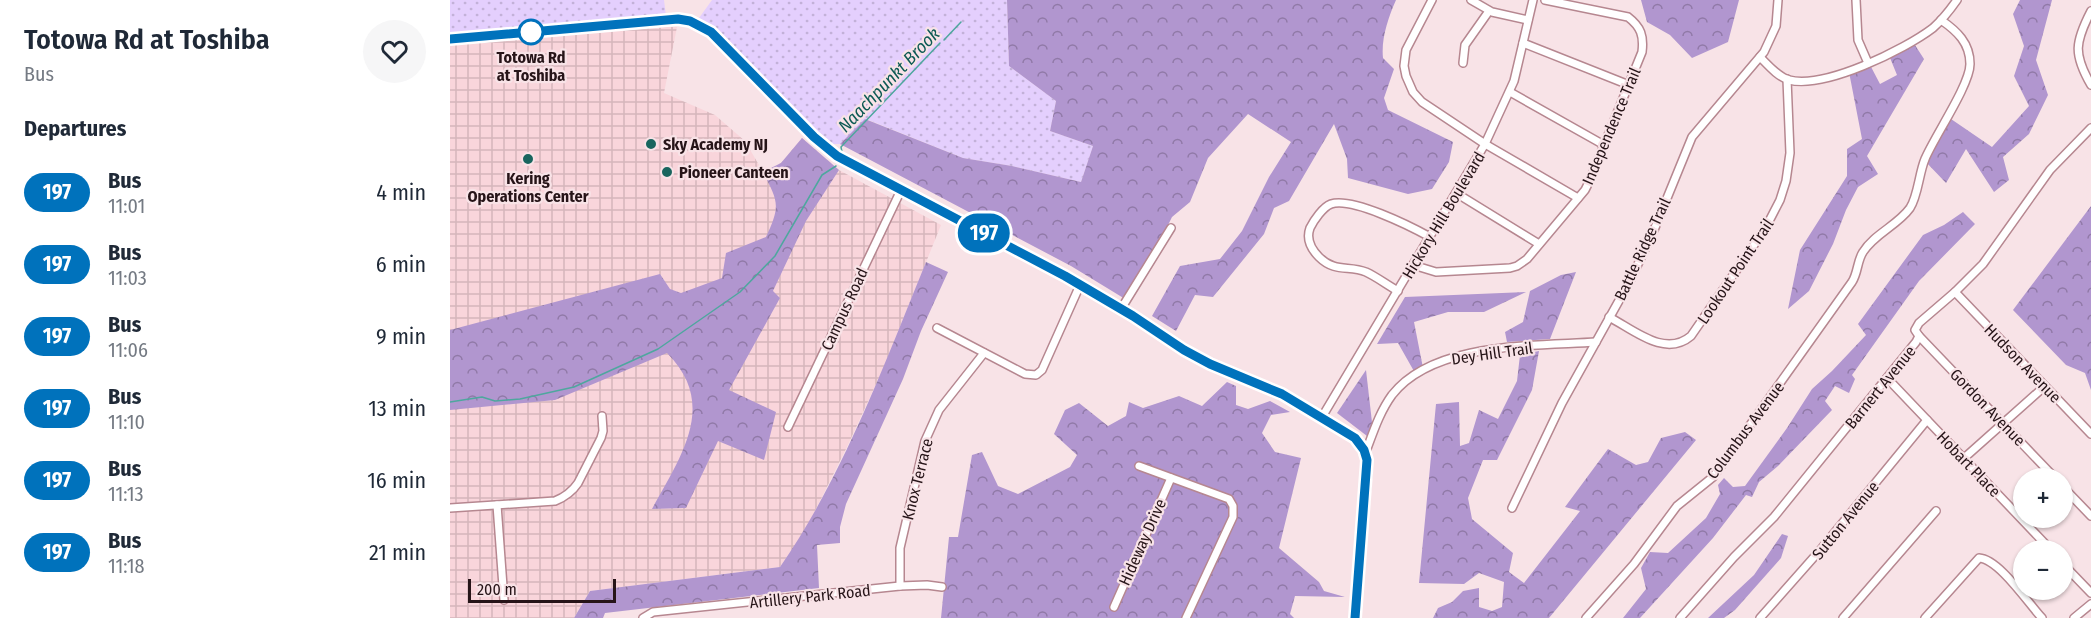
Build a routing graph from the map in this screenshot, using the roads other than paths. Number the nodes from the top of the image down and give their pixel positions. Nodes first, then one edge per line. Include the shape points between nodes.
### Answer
1 (1432, 0) edge
2 (1471, 0) edge
3 (1533, 0) edge
4 (1545, 0) edge
5 (1596, 0) edge
6 (1778, 0) edge
7 (1856, 0) edge
8 (1957, 0) edge
9 (1594, 9) junction
10 (1489, 11) junction
11 (2091, 11) edge
12 (1528, 20) junction
13 (1941, 20) junction
14 (450, 39) edge
15 (1523, 43) junction
16 (1760, 57) junction
17 (1463, 63) dead end
18 (1868, 63) junction
19 (1787, 79) junction
20 (1629, 85) junction
21 (2091, 85) edge
22 (1510, 92) junction
23 (2091, 128) edge
24 (1485, 144) junction
25 (1604, 144) junction
26 (901, 190) junction
27 (1456, 193) junction
28 (1578, 198) junction
29 (1171, 228) dead end
30 (1430, 237) junction
31 (1539, 244) junction
32 (1413, 265) junction
33 (1080, 285) junction
34 (1398, 291) junction
35 (1955, 292) junction
36 (1121, 309) junction
37 (1609, 317) junction
38 (937, 328) dead end
39 (1919, 336) junction
40 (1596, 342) junction
41 (984, 353) junction
42 (1887, 378) junction
43 (2045, 386) junction
44 (602, 416) dead end
45 (1322, 417) junction
46 (1927, 420) junction
47 (2003, 423) junction
48 (788, 428) dead end
49 (2091, 434) edge
50 (1365, 454) junction
51 (1963, 459) junction
52 (1139, 466) dead end
53 (2046, 468) edge
54 (1171, 478) junction
55 (2073, 497) edge
56 (497, 505) junction
57 (450, 508) edge
58 (1512, 508) dead end
59 (1936, 511) dead end
60 (2091, 516) edge
61 (2041, 540) edge
62 (2073, 574) edge
63 (900, 586) junction
64 (942, 587) dead end
65 (2091, 593) edge
66 (504, 600) dead end
67 (2091, 604) edge
68 (1114, 607) dead end
69 (643, 618) edge
70 (1186, 618) edge
71 (1355, 618) edge
72 (1586, 618) edge
73 (1680, 618) edge
74 (1760, 618) edge
75 (1843, 618) edge
76 (1925, 618) edge
77 (2042, 618) edge
78 (2074, 618) edge

1 - 24 street via 1406,50 1407,80 1422,102
2 - 10 street
3 - 12 street, Hickory Hill Boulevard
4 - 9 street, Independence Trail
5 - 9 street
6 - 16 street, Battle Ridge Trail via 1774,34
7 - 18 street via 1858,40
8 - 13 street
9 - 20 street, Independence Trail via 1628,17 1640,29 1642,52
10 - 12 street
10 - 17 street via 1465,45
11 - 21 street via 2077,48 2080,65
12 - 15 street, Hickory Hill Boulevard
13 - 18 street
13 - 72 street, Columbus Avenue via 1954,29 1967,47 1970,66 1925,159 1912,205 1865,249 1853,280 1713,477 1677,506 1634,564
14 - 26 main road via 690,21 711,32 831,152
15 - 20 street
15 - 22 street, Hickory Hill Boulevard
16 - 19 street
16 - 37 street, Battle Ridge Trail via 1692,137 1654,230
18 - 19 street via 1825,79
19 - 37 street, Lookout Point Trail via 1790,153 1780,200 1765,229 1695,332 1681,343 1665,345
20 - 25 street, Independence Trail
22 - 24 street, Hickory Hill Boulevard
22 - 25 street
23 - 35 street, Barnert Avenue via 2050,170 1983,264
24 - 27 street, Hickory Hill Boulevard
24 - 28 street
25 - 28 street, Independence Trail
26 - 33 main road
26 - 48 street, Campus Road
27 - 30 street, Hickory Hill Boulevard
27 - 31 street
28 - 31 street, Independence Trail
29 - 36 street
30 - 32 street, Hickory Hill Boulevard
30 - 34 street via 1347,203 1329,205 1311,228 1308,238 1320,258 1335,268 1365,272
31 - 32 street, Independence Trail via 1527,259 1510,268 1436,272
32 - 34 street, Hickory Hill Boulevard
33 - 36 main road
33 - 41 street via 1040,372 1025,374
34 - 45 street, Hickory Hill Boulevard
35 - 39 street, Barnert Avenue via 1916,326
35 - 43 street, Hudson Avenue
36 - 45 main road via 1210,364 1266,386
37 - 40 street, Battle Ridge Trail
38 - 41 street
39 - 42 street, Barnert Avenue
39 - 47 street, Gordon Avenue
40 - 50 street, Dey Hill Trail via 1465,354 1433,364 1392,396 1378,418
40 - 58 street, Battle Ridge Trail
41 - 63 street, Knox Terrace via 942,405 924,441 900,548
42 - 46 street, Hobart Place
42 - 73 street, Barnert Avenue via 1774,517
43 - 47 street
43 - 49 street, Hudson Avenue
44 - 56 street via 601,438 569,494 555,501
45 - 50 main road via 1355,438
46 - 51 street, Hobart Place
46 - 74 street, Sutton Avenue
47 - 51 street
47 - 53 street, Gordon Avenue
50 - 71 main road via 1367,473
51 - 61 street, Hobart Place
52 - 54 street
54 - 68 street, Hideway Drive
54 - 70 street via 1228,499 1233,506 1233,517
55 - 60 street
56 - 57 street
56 - 66 street
59 - 75 street
62 - 65 street
63 - 64 street, Artillery Park Road
63 - 69 street, Artillery Park Road via 653,612
67 - 78 street
76 - 77 street via 1979,558 1989,559 2001,570

